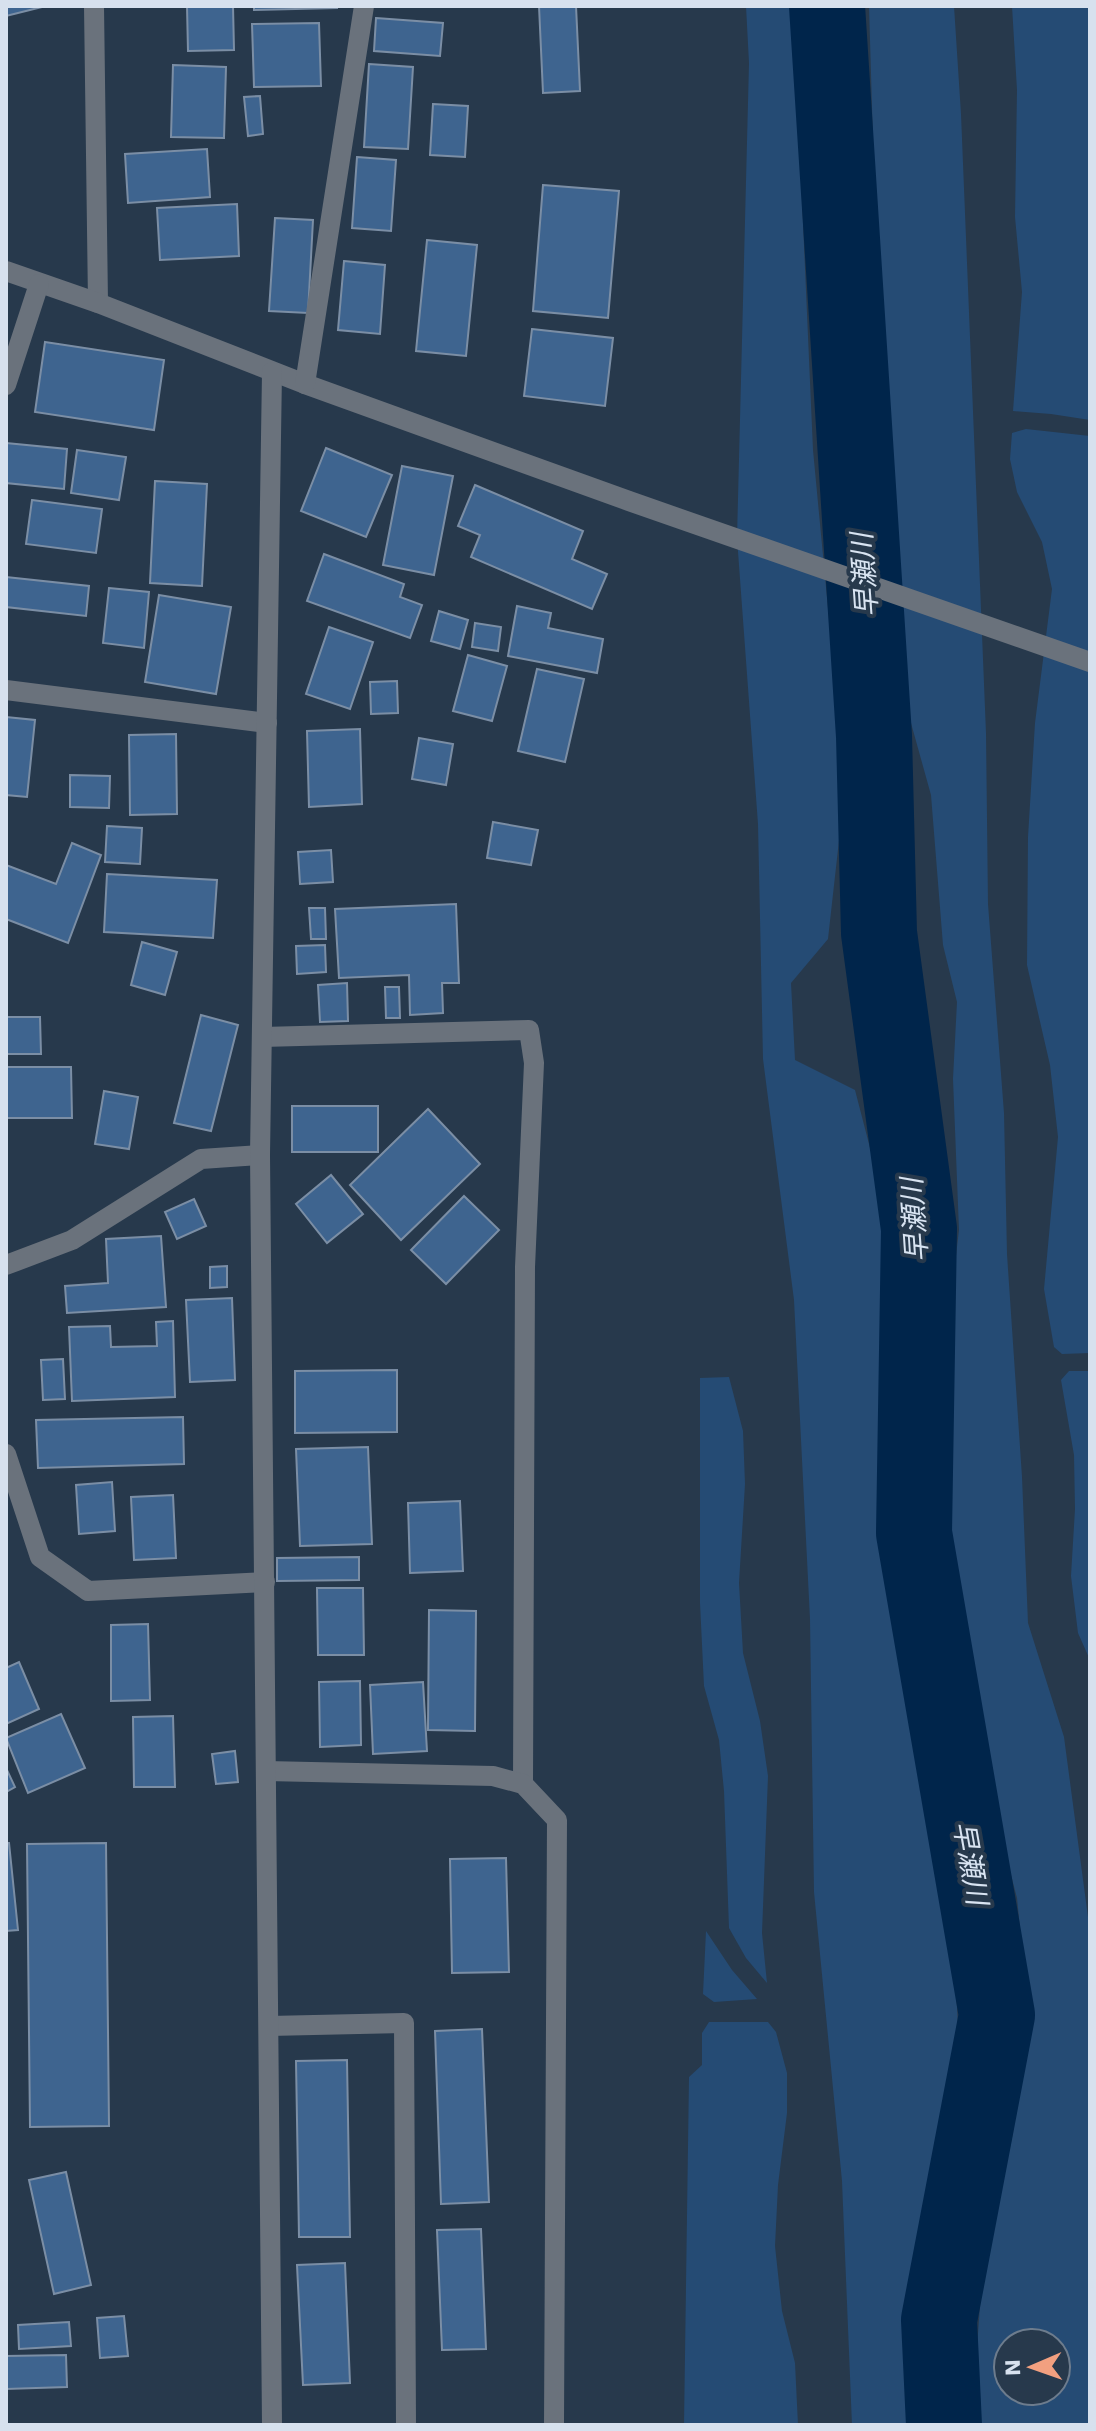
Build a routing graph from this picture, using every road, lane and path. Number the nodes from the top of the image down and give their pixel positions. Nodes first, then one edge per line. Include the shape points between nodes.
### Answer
1 (94, 6) edge
2 (364, 6) edge
3 (6, 271) edge
4 (39, 284) junction
5 (98, 303) junction
6 (272, 372) junction
7 (305, 384) junction
8 (6, 385) edge
9 (1090, 662) edge
10 (6, 690) edge
11 (267, 723) junction
12 (262, 1037) junction
13 (260, 1155) junction
14 (6, 1265) edge
15 (6, 1454) edge
16 (265, 1582) junction
17 (266, 1771) junction
18 (523, 1784) junction
19 (269, 2026) junction
20 (272, 2425) edge
21 (406, 2425) edge
22 (554, 2425) edge

1 - 5 street
2 - 7 street
3 - 4 street
4 - 5 street
4 - 8 street
5 - 6 street
6 - 7 street
6 - 11 street
7 - 9 street
10 - 11 street
11 - 12 street
12 - 13 street
12 - 18 street via 529,1030 534,1063 525,1267
13 - 14 street via 201,1159 72,1240
13 - 16 street
15 - 16 street via 40,1557 88,1591
16 - 17 street
17 - 18 street via 493,1776
17 - 19 street
18 - 22 street via 557,1820
19 - 20 street
19 - 21 street via 404,2023

